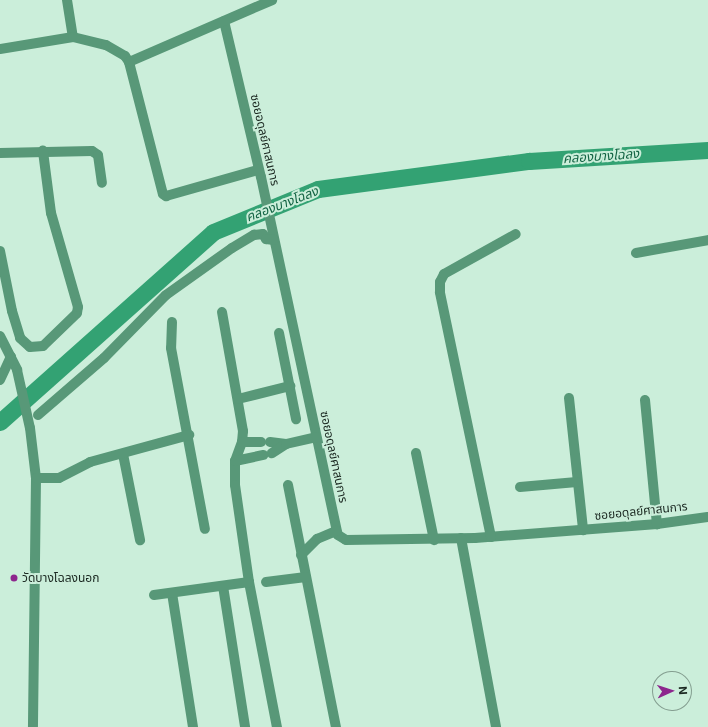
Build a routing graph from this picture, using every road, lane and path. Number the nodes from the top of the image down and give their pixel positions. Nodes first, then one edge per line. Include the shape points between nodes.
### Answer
1 (67, 0) edge
2 (272, 0) edge
3 (224, 21) junction
4 (73, 37) junction
5 (0, 49) edge
6 (129, 62) junction
7 (43, 151) junction
8 (0, 153) edge
9 (259, 174) junction
10 (102, 183) dead end
11 (516, 234) dead end
12 (274, 238) junction
13 (708, 240) edge
14 (0, 251) edge
15 (636, 253) dead end
16 (222, 312) dead end
17 (172, 322) dead end
18 (280, 333) dead end
19 (0, 336) edge
20 (11, 356) junction
21 (0, 380) edge
22 (290, 386) junction
23 (569, 398) dead end
24 (238, 399) junction
25 (645, 400) dead end
26 (38, 416) dead end
27 (296, 419) dead end
28 (189, 436) junction
29 (316, 437) junction
30 (242, 442) junction
31 (286, 444) junction
32 (416, 452) dead end
33 (123, 454) junction
34 (235, 461) junction
35 (36, 478) junction
36 (577, 482) junction
37 (288, 485) dead end
38 (520, 487) dead end
39 (708, 517) edge
40 (657, 524) junction
41 (205, 529) dead end
42 (583, 530) junction
43 (336, 531) junction
44 (491, 537) junction
45 (461, 538) junction
46 (140, 540) dead end
47 (434, 540) junction
48 (301, 555) junction
49 (306, 577) junction
50 (249, 582) junction
51 (266, 582) dead end
52 (223, 586) junction
53 (172, 593) junction
54 (154, 595) dead end
55 (32, 727) edge
56 (193, 727) edge
57 (245, 727) edge
58 (277, 727) edge
59 (336, 727) edge
60 (496, 727) edge

1 - 4 street
2 - 3 street
3 - 6 street
3 - 9 street, ซอยอดุลย์ศาสนการ
4 - 5 street
4 - 6 street via 112,48
6 - 9 street via 163,194 170,195
7 - 8 street
7 - 10 street via 92,151 98,155
7 - 14 street via 51,213 78,307 77,313 43,346 30,347 20,338
9 - 12 street, ซอยอดุลย์ศาสนการ
11 - 44 street via 444,274 440,282
12 - 26 street via 266,239 263,234 254,236 232,248 166,295 104,358
12 - 29 street, ซอยอดุลย์ศาสนการ
13 - 15 street
16 - 24 street
17 - 28 street via 171,348
18 - 22 street
19 - 20 street
20 - 21 street
20 - 35 street via 17,370 33,444
22 - 24 street
22 - 27 street
23 - 36 street
24 - 30 street
25 - 40 street
28 - 33 street
28 - 41 street
29 - 31 street
29 - 43 street, ซอยอดุลย์ศาสนการ
30 - 31 street
30 - 34 street
31 - 34 street via 268,454
32 - 47 street
33 - 35 street via 90,462 59,478
33 - 46 street
34 - 50 street via 235,485
35 - 55 street
36 - 38 street
36 - 42 street
37 - 48 street
39 - 40 street, ซอยอดุลย์ศาสนการ
40 - 42 street, ซอยอดุลย์ศาสนการ
42 - 44 street, ซอยอดุลย์ศาสนการ
43 - 47 street, ซอยอดุลย์ศาสนการ via 346,540
43 - 48 street via 317,539
44 - 45 street, ซอยอดุลย์ศาสนการ
45 - 47 street, ซอยอดุลย์ศาสนการ
45 - 60 street
48 - 49 street
49 - 51 street
49 - 59 street
50 - 52 street
50 - 58 street
52 - 53 street
52 - 57 street
53 - 54 street
53 - 56 street

